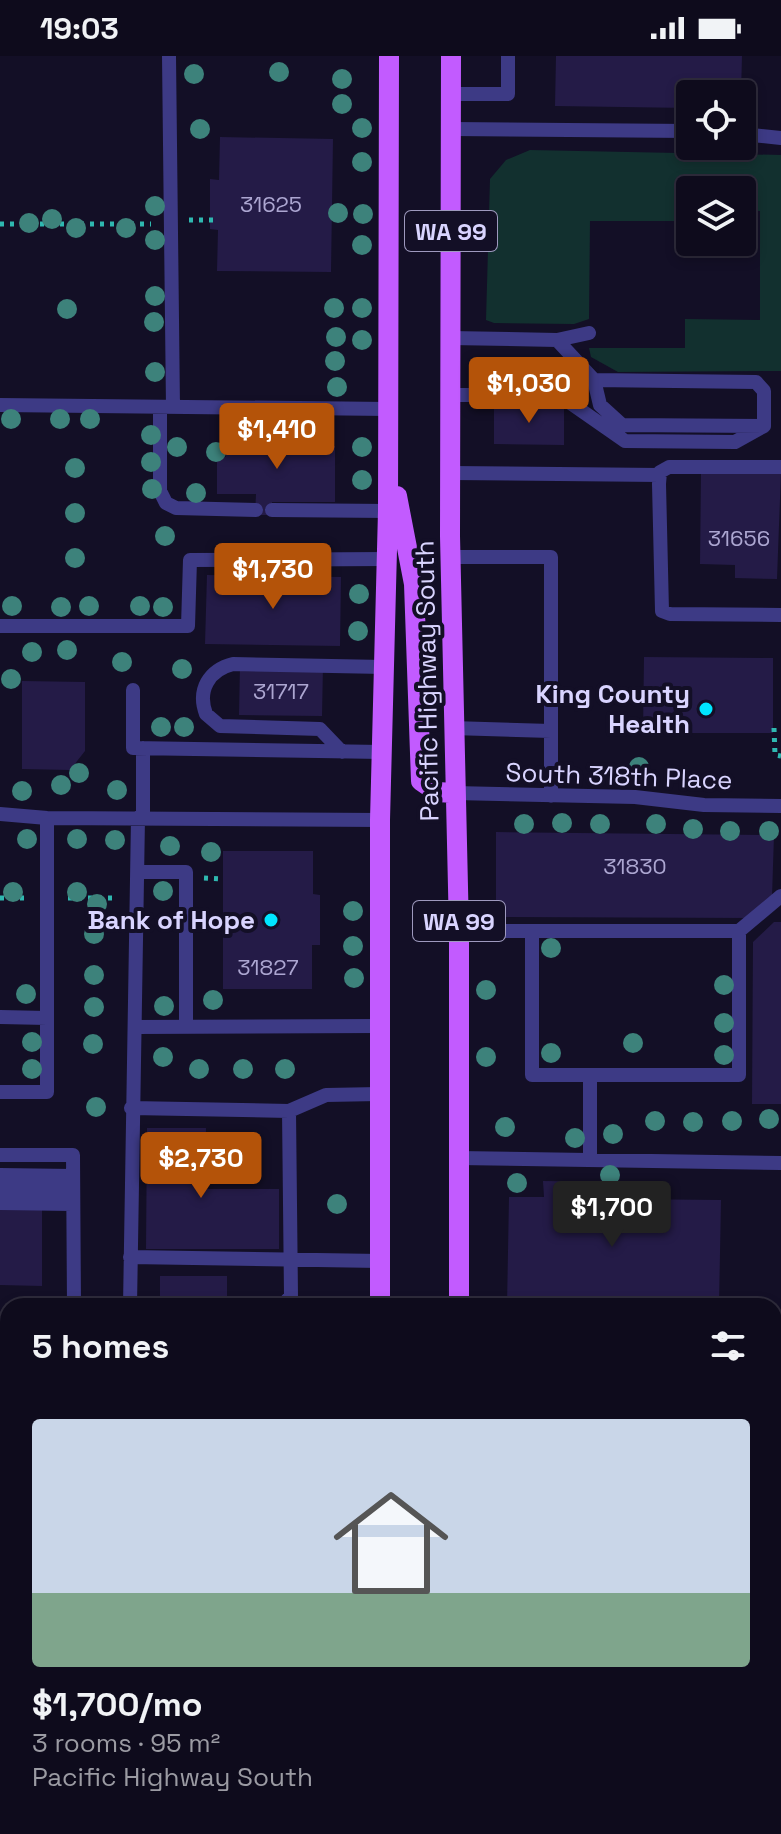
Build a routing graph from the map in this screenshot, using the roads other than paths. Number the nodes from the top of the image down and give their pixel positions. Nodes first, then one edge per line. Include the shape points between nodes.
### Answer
1 (169, 56) edge
2 (389, 56) edge
3 (451, 56) edge
4 (508, 56) edge
5 (451, 94) junction
6 (452, 129) junction
7 (676, 131) edge
8 (756, 135) edge
9 (781, 138) edge
10 (589, 333) dead end
11 (450, 338) junction
12 (557, 340) junction
13 (594, 380) junction
14 (451, 395) junction
15 (0, 405) edge
16 (166, 407) junction
17 (388, 409) junction
18 (764, 426) junction
19 (388, 453) junction
20 (781, 467) edge
21 (451, 473) junction
22 (660, 475) junction
23 (256, 510) dead end
24 (272, 510) dead end
25 (388, 511) junction
26 (450, 557) junction
27 (387, 559) junction
28 (781, 615) edge
29 (0, 626) edge
30 (384, 667) junction
31 (133, 690) dead end
32 (452, 728) junction
33 (551, 731) junction
34 (143, 748) junction
35 (342, 752) junction
36 (382, 752) junction
37 (454, 793) junction
38 (551, 796) junction
39 (781, 806) edge
40 (0, 814) edge
41 (47, 818) junction
42 (141, 818) junction
43 (380, 820) junction
44 (138, 872) junction
45 (781, 896) edge
46 (459, 931) junction
47 (532, 931) junction
48 (739, 931) junction
49 (0, 1017) edge
50 (47, 1018) junction
51 (380, 1026) junction
52 (136, 1027) junction
53 (186, 1027) junction
54 (590, 1075) junction
55 (0, 1092) edge
56 (379, 1094) junction
57 (131, 1108) junction
58 (289, 1111) junction
59 (0, 1155) edge
60 (458, 1158) junction
61 (590, 1160) junction
62 (781, 1163) edge
63 (0, 1175) edge
64 (0, 1189) edge
65 (73, 1190) junction
66 (0, 1203) edge
67 (130, 1257) junction
68 (291, 1259) junction
69 (380, 1261) junction
70 (74, 1298) edge
71 (130, 1298) edge
72 (289, 1298) edge
73 (380, 1298) edge
74 (459, 1298) edge

1 - 16 lane
2 - 17 main road, Pacific Highway South / WA 99
3 - 5 main road, Pacific Highway South / WA 99
4 - 5 lane via 508,94
5 - 6 main road, Pacific Highway South / WA 99
6 - 7 lane
6 - 11 main road, Pacific Highway South / WA 99
8 - 9 lane
10 - 12 lane
11 - 12 lane
11 - 14 main road, Pacific Highway South / WA 99
12 - 13 lane
13 - 18 lane via 600,405 625,425
13 - 18 lane via 756,382 764,391
14 - 18 lane via 559,395 625,441 735,442
14 - 21 main road, Pacific Highway South / WA 99
15 - 16 lane
16 - 17 lane
16 - 23 lane via 160,491 166,503 176,508
17 - 19 main road, Pacific Highway South / WA 99
19 - 25 main road, Pacific Highway South / WA 99
19 - 37 main road via 414,584 421,781 437,792
20 - 22 lane via 669,467
21 - 22 lane
21 - 26 main road, Pacific Highway South / WA 99
22 - 28 lane via 662,611
24 - 25 lane
25 - 27 main road, Pacific Highway South / WA 99
26 - 32 main road, Pacific Highway South / WA 99
26 - 33 lane via 551,557
27 - 29 lane via 190,560 188,626
27 - 30 main road, Pacific Highway South / WA 99
30 - 35 lane via 233,664 212,675 204,687 206,714 220,726 320,729
30 - 36 main road, Pacific Highway South / WA 99
31 - 34 lane via 133,748
32 - 33 lane
32 - 37 main road, Pacific Highway South / WA 99
33 - 38 lane
34 - 35 lane
34 - 42 lane
35 - 36 lane
36 - 43 main road, Pacific Highway South / WA 99
37 - 38 lane, South 318th Place
37 - 46 main road, Pacific Highway South / WA 99
38 - 39 lane, South 318th Place
40 - 41 lane
41 - 42 lane
41 - 50 lane
42 - 43 lane
42 - 44 lane
43 - 51 main road, Pacific Highway South / WA 99
44 - 52 lane
44 - 53 lane via 186,872
45 - 48 lane
46 - 47 lane
46 - 60 main road, Pacific Highway South / WA 99
47 - 48 lane
47 - 54 lane via 532,1075
48 - 54 lane via 739,1075
49 - 50 lane
50 - 55 lane via 47,1092
51 - 53 lane
51 - 56 main road, Pacific Highway South / WA 99
52 - 53 lane
52 - 57 lane
54 - 61 lane
56 - 58 lane via 326,1095
56 - 69 main road, Pacific Highway South / WA 99
57 - 58 lane
57 - 67 lane
58 - 68 lane
59 - 65 lane via 73,1155
60 - 61 lane
60 - 74 main road, Pacific Highway South / WA 99
61 - 62 lane
63 - 65 lane
64 - 65 lane
65 - 66 lane
65 - 70 lane
67 - 68 lane
67 - 71 lane
68 - 69 lane
68 - 72 lane
69 - 73 main road, Pacific Highway South / WA 99

